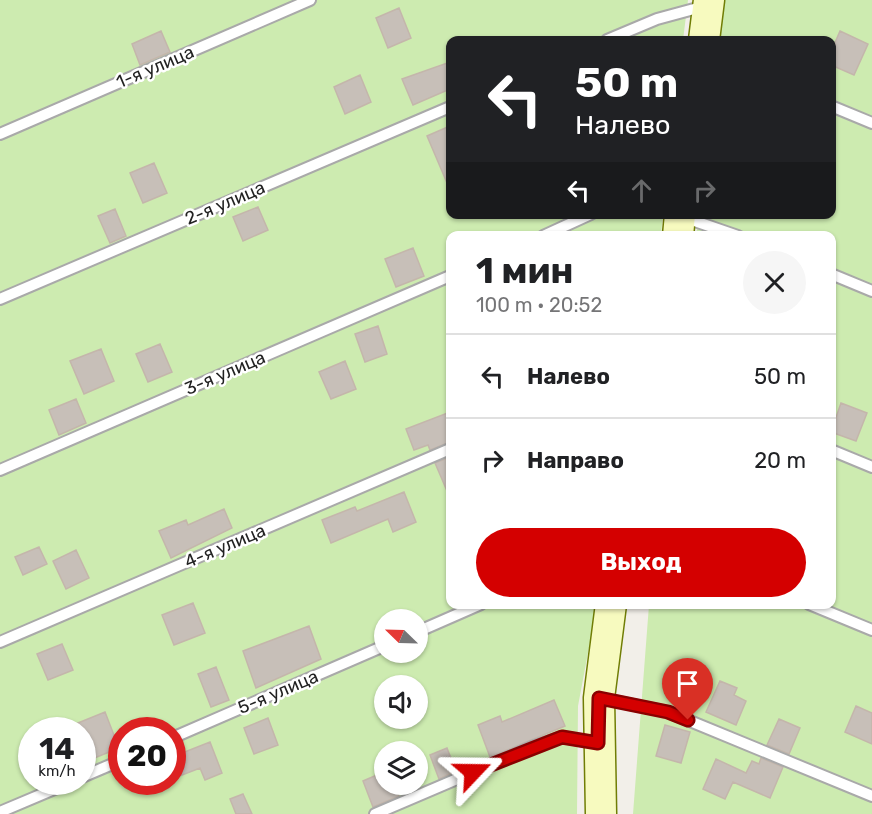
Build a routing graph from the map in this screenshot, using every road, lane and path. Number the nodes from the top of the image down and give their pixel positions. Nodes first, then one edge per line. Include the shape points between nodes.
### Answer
1 (310, 0) edge
2 (709, 3) edge
3 (617, 36) edge
4 (705, 36) edge
5 (836, 108) edge
6 (446, 109) edge
7 (872, 123) edge
8 (0, 134) edge
9 (580, 219) edge
10 (679, 222) edge
11 (554, 231) edge
12 (717, 231) edge
13 (836, 276) edge
14 (446, 278) edge
15 (872, 291) edge
16 (0, 299) edge
17 (446, 451) edge
18 (836, 452) edge
19 (872, 467) edge
20 (0, 470) edge
21 (470, 609) edge
22 (610, 609) edge
23 (820, 609) edge
24 (428, 627) edge
25 (872, 630) edge
26 (0, 642) edge
27 (374, 650) edge
28 (599, 698) junction
29 (186, 732) edge
30 (598, 743) junction
31 (40, 795) edge
32 (872, 796) edge
33 (0, 812) edge
34 (375, 814) edge
35 (601, 814) edge

1 - 8 lane, 1-я улица
2 - 3 lane
2 - 4 street
5 - 7 lane
6 - 16 lane, 2-я улица
9 - 11 lane
10 - 12 lane
13 - 15 lane
14 - 20 lane, 3-я улица
17 - 26 lane, 4-я улица
18 - 19 lane
21 - 24 lane
22 - 28 street
23 - 25 lane
27 - 29 lane, 5-я улица
28 - 30 street
28 - 32 lane via 668,712
30 - 34 lane via 562,737
30 - 35 street
31 - 33 lane

